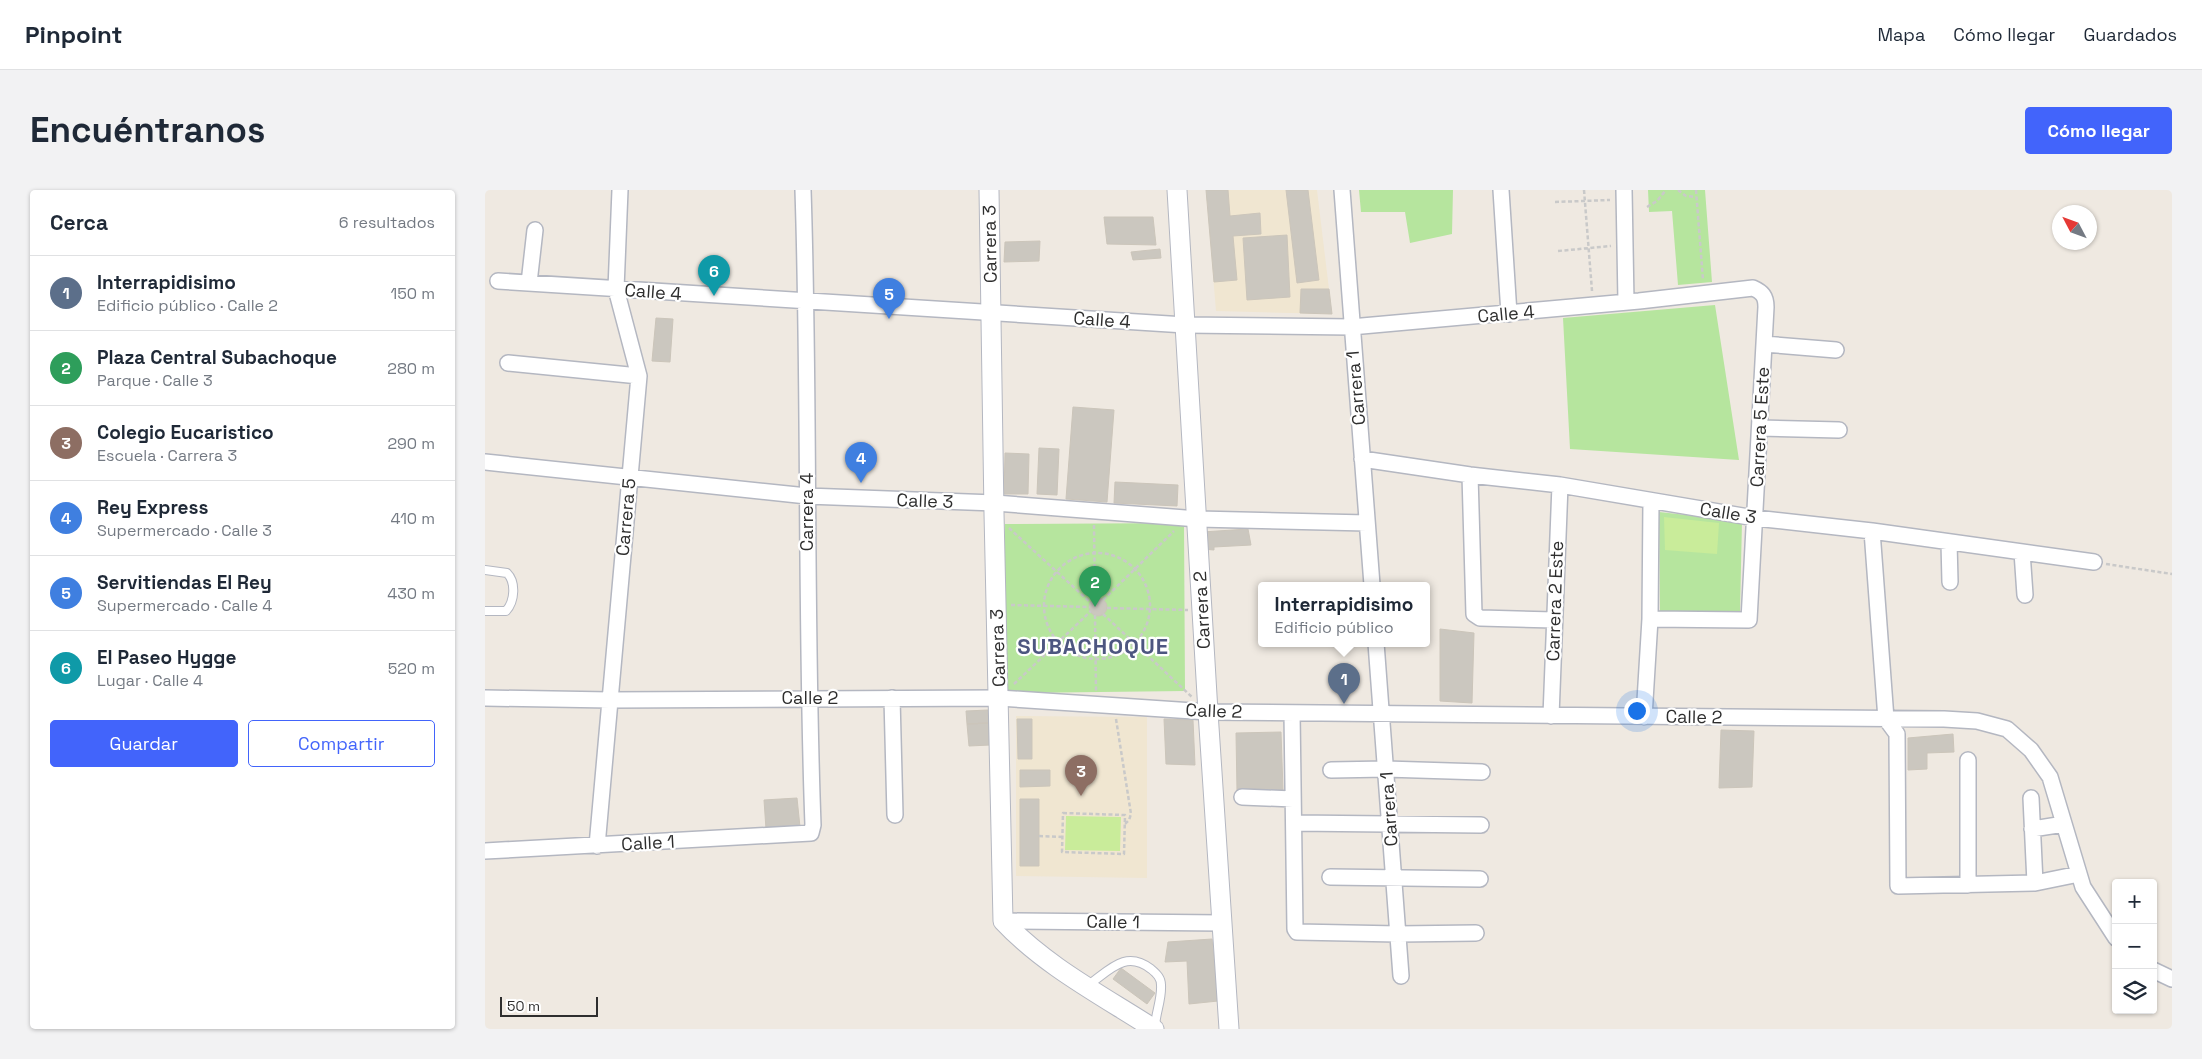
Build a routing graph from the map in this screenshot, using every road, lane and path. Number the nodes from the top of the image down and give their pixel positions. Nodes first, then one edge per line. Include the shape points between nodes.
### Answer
1 (620, 190) edge
2 (803, 190) edge
3 (989, 190) edge
4 (1177, 190) edge
5 (1342, 190) edge
6 (1501, 190) edge
7 (1585, 190) edge
8 (1666, 190) edge
9 (1678, 190) edge
10 (1696, 190) edge
11 (1624, 194) edge
12 (1696, 197) junction
13 (1555, 202) dead end
14 (1585, 202) junction
15 (1647, 207) dead end
16 (535, 230) dead end
17 (1625, 244) junction
18 (1589, 248) junction
19 (1558, 251) dead end
20 (498, 281) dead end
21 (529, 283) junction
22 (616, 289) junction
23 (1704, 290) junction
24 (807, 302) junction
25 (1626, 302) junction
26 (1593, 306) junction
27 (991, 314) junction
28 (1509, 314) junction
29 (1185, 325) junction
30 (1351, 327) junction
31 (1764, 344) junction
32 (1836, 350) dead end
33 (508, 362) dead end
34 (639, 376) junction
35 (1760, 428) junction
36 (1839, 430) dead end
37 (1362, 460) junction
38 (485, 462) edge
39 (1470, 475) junction
40 (629, 479) junction
41 (1560, 486) junction
42 (807, 496) junction
43 (1651, 501) junction
44 (995, 508) junction
45 (1093, 511) junction
46 (1755, 518) junction
47 (1193, 519) junction
48 (1367, 523) junction
49 (1873, 531) junction
50 (1949, 542) junction
51 (2022, 552) junction
52 (1094, 553) junction
53 (2094, 562) joint
54 (1135, 569) junction
55 (485, 570) edge
56 (1057, 572) junction
57 (2172, 574) edge
58 (1372, 582) edge
59 (1950, 582) dead end
60 (2025, 595) dead end
61 (1095, 599) dead end
62 (1103, 600) dead end
63 (1091, 603) dead end
64 (997, 604) junction
65 (1043, 606) junction
66 (1089, 607) dead end
67 (1107, 608) dead end
68 (1150, 609) junction
69 (1203, 610) junction
70 (485, 611) edge
71 (1091, 611) dead end
72 (1103, 614) dead end
73 (1095, 615) dead end
74 (1554, 620) junction
75 (1650, 620) junction
76 (1058, 643) junction
77 (1135, 644) junction
78 (1376, 647) edge
79 (1096, 660) junction
80 (485, 698) edge
81 (808, 698) junction
82 (892, 698) junction
83 (999, 698) junction
84 (610, 700) junction
85 (1097, 704) junction
86 (1207, 712) junction
87 (1381, 712) junction
88 (1115, 713) dead end
89 (1292, 713) junction
90 (1551, 716) junction
91 (1645, 717) junction
92 (1886, 719) junction
93 (1968, 760) dead end
94 (1385, 768) junction
95 (1331, 770) dead end
96 (1482, 772) dead end
97 (1242, 797) dead end
98 (2031, 798) dead end
99 (1293, 799) junction
100 (895, 815) dead end
101 (1294, 823) junction
102 (1390, 823) junction
103 (1125, 824) junction
104 (1481, 824) dead end
105 (2064, 824) junction
106 (2033, 829) junction
107 (811, 833) joint
108 (1039, 836) dead end
109 (1063, 837) junction
110 (597, 846) junction
111 (485, 851) edge
112 (2079, 874) junction
113 (1330, 877) dead end
114 (1394, 879) junction
115 (1480, 880) dead end
116 (2035, 883) junction
117 (1968, 884) junction
118 (1003, 921) junction
119 (1222, 923) junction
120 (2112, 932) edge
121 (1476, 933) dead end
122 (1398, 934) junction
123 (1108, 972) junction
124 (2157, 972) edge
125 (1116, 974) dead end
126 (1401, 976) dead end
127 (2172, 979) edge
128 (1087, 986) junction
129 (1152, 998) dead end
130 (1158, 1007) junction
131 (1155, 1029) edge
132 (1229, 1029) edge

1 - 22 street, Carrera 5
2 - 24 street, Carrera 4
3 - 27 street, Carrera 3
4 - 29 street, Carrera 2
5 - 30 street, Carrera 1
6 - 28 street
7 - 14 path
8 - 15 path
9 - 12 path via 1686,196
10 - 12 path
11 - 14 path
11 - 17 street
12 - 23 path
13 - 14 path
14 - 18 path
16 - 21 street
17 - 18 path
17 - 25 street
18 - 19 path
18 - 26 path
20 - 21 street, Calle 4
21 - 22 street, Calle 4
22 - 24 street, Calle 4
22 - 34 street, Carrera 5
23 - 25 street, Calle 4
23 - 31 street, Carrera 5 Este via 1753,288 1761,291 1766,300
24 - 27 street, Calle 4
24 - 42 street, Carrera 4
25 - 26 street, Calle 4
26 - 28 street, Calle 4
27 - 29 street, Calle 4
27 - 44 street, Carrera 3
28 - 30 street, Calle 4
29 - 30 street, Calle 4
29 - 47 street, Carrera 2
30 - 37 street, Carrera 1
31 - 32 street
31 - 35 street, Carrera 5 Este
33 - 34 street
34 - 40 street, Carrera 5
35 - 36 street
35 - 46 street, Carrera 5 Este
37 - 39 street, Calle 3
37 - 48 street, Carrera 1
38 - 40 street, Calle 3
39 - 41 street, Calle 3
39 - 74 street via 1474,614 1480,618
40 - 42 street, Calle 3
40 - 84 street, Carrera 5
41 - 43 street, Calle 3
41 - 74 street, Carrera 2 Este
42 - 44 street, Calle 3
42 - 81 street, Carrera 4
43 - 46 street, Calle 3
43 - 75 street
44 - 45 street, Calle 3
44 - 56 path
44 - 64 street, Carrera 3
45 - 47 street, Calle 3
45 - 52 path
46 - 49 street, Calle 3
46 - 75 street, Carrera 5 Este via 1749,620
47 - 48 street, Calle 3
47 - 54 path
47 - 69 street, Carrera 2
48 - 58 street, Carrera 1
49 - 50 street, Calle 3
49 - 92 street
50 - 51 street, Calle 3
50 - 59 street
51 - 53 street, Calle 3
51 - 60 street
52 - 54 path via 1109,554
52 - 56 path via 1067,562
52 - 61 path
53 - 57 path
54 - 62 path
54 - 68 path via 1147,587
55 - 70 lane via 507,573 513,581 509,607
56 - 63 path
56 - 65 path via 1047,587
64 - 65 path
64 - 83 street, Carrera 3
65 - 66 path
65 - 76 path via 1050,632
67 - 68 path
68 - 69 path
68 - 77 path via 1145,628
69 - 86 street, Carrera 2
71 - 76 path
72 - 77 path
73 - 79 path
74 - 90 street, Carrera 2 Este
75 - 91 street
76 - 79 path via 1082,658
76 - 83 path
77 - 79 path via 1110,658
77 - 86 path
78 - 87 street, Carrera 1
79 - 85 path
80 - 84 street, Calle 2
81 - 82 street, Calle 2
81 - 84 street, Calle 2
81 - 107 street, Carrera 4
82 - 83 street, Calle 2
82 - 100 street
83 - 85 street, Calle 2
83 - 118 street, Carrera 3
84 - 110 street, Carrera 5
85 - 86 street, Calle 2
86 - 89 street, Calle 2
86 - 119 street, Carrera 2
87 - 89 street, Calle 2
87 - 90 street, Calle 2
87 - 94 street, Carrera 1
88 - 103 path via 1131,814
89 - 99 street
90 - 91 street, Calle 2
91 - 92 street, Calle 2
92 - 105 street, Calle 2 via 1977,721 2007,729 2031,750 2050,777
92 - 117 street via 1897,734 1898,886
93 - 117 street
94 - 95 street
94 - 96 street
94 - 102 street, Carrera 1
97 - 99 street
98 - 106 street
99 - 101 street
101 - 102 street
101 - 122 street via 1297,932
102 - 104 street
102 - 114 street, Carrera 1
103 - 109 path via 1125,814 1063,813
103 - 109 path via 1124,854 1062,852
105 - 106 street
105 - 112 street, Calle 2
106 - 116 street
107 - 110 street, Calle 1
108 - 109 path
110 - 111 street, Calle 1
112 - 116 street
112 - 120 street, Calle 2 via 2083,887
113 - 114 street
114 - 115 street
114 - 122 street, Carrera 1
116 - 117 street
118 - 119 street, Calle 1
118 - 128 street via 1030,946
119 - 132 street, Carrera 2
121 - 122 street
122 - 126 street, Carrera 1
123 - 125 lane
123 - 128 lane
123 - 130 lane via 1128,960 1141,962 1160,980
124 - 127 street
128 - 131 street
129 - 130 lane
130 - 131 lane

